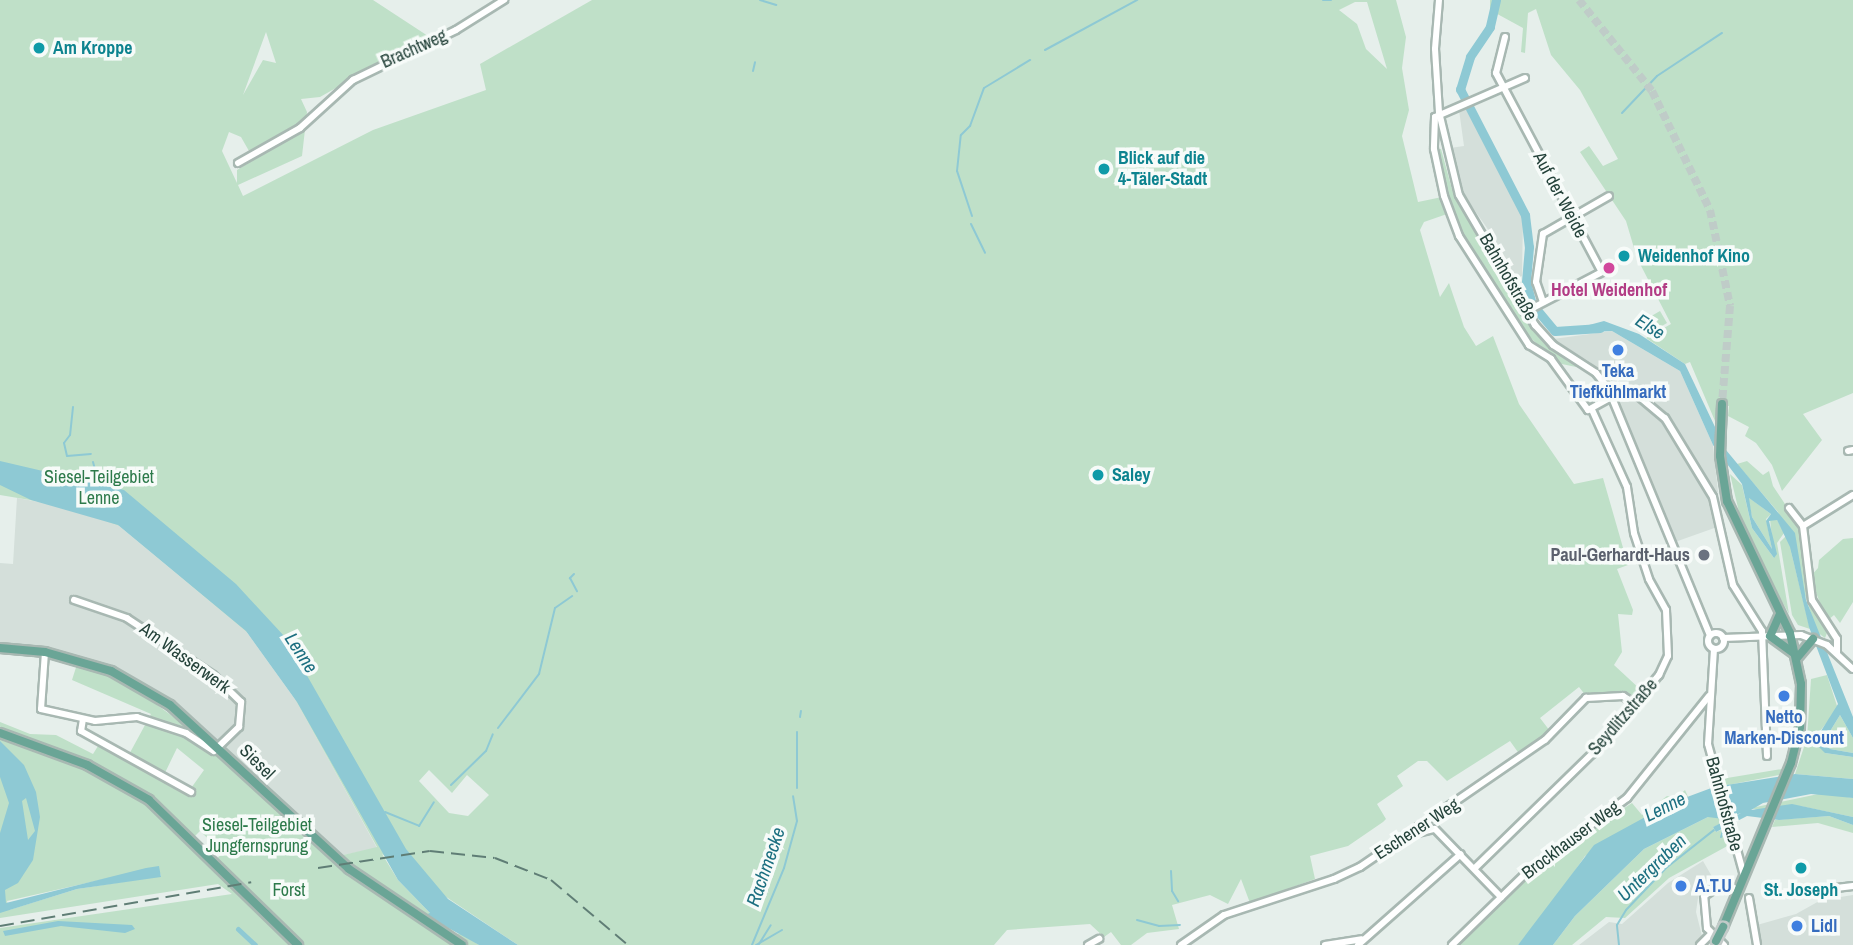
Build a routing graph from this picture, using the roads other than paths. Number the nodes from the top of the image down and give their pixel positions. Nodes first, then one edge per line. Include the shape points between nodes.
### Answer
1 (504, 0) edge
2 (1438, 0) edge
3 (1505, 37) dead end
4 (1525, 78) dead end
5 (1502, 84) junction
6 (1439, 112) junction
7 (239, 163) dead end
8 (1609, 196) dead end
9 (1572, 217) junction
10 (1541, 303) junction
11 (1528, 310) junction
12 (1608, 388) junction
13 (1611, 397) junction
14 (1722, 404) tunnel mouth
15 (1592, 410) junction
16 (1853, 495) edge
17 (1789, 508) dead end
18 (1803, 526) junction
19 (74, 600) dead end
20 (1780, 610) junction
21 (1790, 634) junction
22 (1710, 635) junction
23 (1766, 636) junction
24 (1723, 638) junction
25 (1810, 638) junction
26 (0, 646) edge
27 (1714, 649) junction
28 (45, 652) junction
29 (1837, 653) junction
30 (1797, 658) junction
31 (1853, 669) edge
32 (1709, 696) junction
33 (1635, 704) junction
34 (83, 719) junction
35 (0, 733) edge
36 (222, 749) junction
37 (1767, 756) dead end
38 (191, 792) dead end
39 (1408, 835) junction
40 (1461, 854) junction
41 (1475, 868) junction
42 (1745, 876) junction
43 (1853, 886) edge
44 (1739, 890) junction
45 (1820, 891) dead end
46 (1501, 897) junction
47 (1749, 898) dead end
48 (1710, 936) junction
49 (1099, 939) dead end
50 (1360, 942) edge
51 (298, 945) edge
52 (462, 945) edge
53 (1087, 945) edge
54 (1181, 945) edge
55 (1325, 945) edge
56 (1452, 945) edge
57 (1700, 945) edge
58 (1715, 945) edge
59 (1724, 945) edge
60 (1757, 945) edge

1 - 7 street, Brachtweg via 456,30 378,65 326,100 300,128
2 - 6 street, Bahnhofstraße
3 - 5 street, Auf der Weide via 1495,68
4 - 5 street
5 - 6 street via 1465,105
5 - 9 street, Auf der Weide
6 - 11 street, Bahnhofstraße via 1459,195
6 - 15 street, Seydlitzstraße via 1433,133 1437,171 1459,236 1529,345 1551,359 1587,410
8 - 9 street
9 - 10 street via 1543,234 1536,282
9 - 10 street, Auf der Weide via 1602,272
10 - 11 street, Auf der Weide
11 - 12 street, Bahnhofstraße via 1553,345 1596,373
12 - 13 street, Bahnhofstraße
12 - 23 street via 1625,389 1641,397 1672,429 1713,497 1733,585
13 - 15 street
13 - 22 street, Bahnhofstraße
14 - 20 main road via 1722,478 1733,518
15 - 33 street, Seydlitzstraße via 1627,487 1634,533 1667,617 1668,656
16 - 18 street
17 - 18 street
18 - 29 street via 1812,600 1837,639
19 - 36 street, Am Wasserwerk via 127,618 158,635 237,696 242,720
20 - 21 main road
20 - 23 main road via 1777,627
21 - 23 street
21 - 25 street
21 - 30 main road
22 - 24 street via 1717,632
22 - 27 street via 1708,643
23 - 24 street
23 - 30 main road via 1785,643
23 - 37 street
24 - 27 street via 1722,646
25 - 29 street
25 - 30 main road
26 - 28 main road
27 - 32 street, Bahnhofstraße
28 - 34 street, Siesel via 39,705
28 - 36 main road via 111,671 143,688
29 - 31 street
30 - 42 main road via 1801,684 1797,745
32 - 42 street, Bahnhofstraße via 1708,744
32 - 46 street, Brockhauser Weg via 1627,799 1557,847
33 - 39 street, Eschener Weg via 1623,696 1586,698 1545,740
33 - 41 street, Seydlitzstraße via 1534,814
34 - 36 street, Siesel via 137,717 186,733 214,751
34 - 38 street via 81,731
35 - 51 main road via 86,765 149,800
36 - 52 main road, Siesel via 349,869
39 - 40 street via 1435,829
39 - 54 street, Eschener Weg via 1334,879 1224,915
40 - 41 street
40 - 50 street
41 - 46 street
42 - 44 main road
43 - 45 street
44 - 48 street via 1722,884 1705,894 1703,917
44 - 58 main road, bridge
46 - 56 street, Brockhauser Weg
47 - 60 street
48 - 57 street
48 - 59 street
49 - 53 street
50 - 55 street

